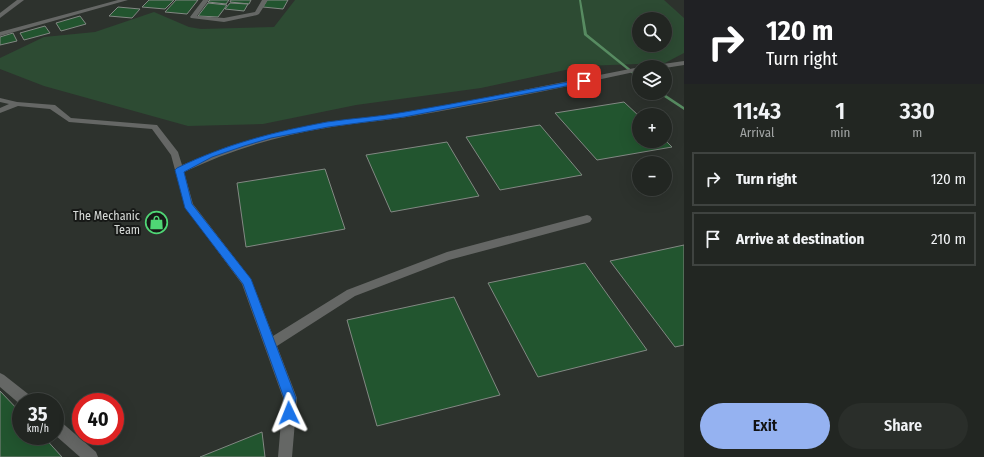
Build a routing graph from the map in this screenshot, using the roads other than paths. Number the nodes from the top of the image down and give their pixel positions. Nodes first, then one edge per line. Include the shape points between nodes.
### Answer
1 (20, 0) edge
2 (125, 0) edge
3 (206, 0) edge
4 (265, 0) edge
5 (0, 16) edge
6 (0, 34) edge
7 (684, 63) edge
8 (672, 65) edge
9 (632, 71) edge
10 (0, 100) edge
11 (16, 104) junction
12 (0, 111) edge
13 (180, 170) junction
14 (587, 219) dead end
15 (270, 344) junction
16 (0, 379) edge
17 (16, 393) edge
18 (64, 434) edge
19 (91, 457) edge
20 (285, 457) edge

1 - 5 street
2 - 6 street
3 - 4 street via 193,17 224,20 257,13
7 - 8 street
9 - 13 street via 404,115 271,136 216,153
10 - 11 street
11 - 12 street
11 - 13 street via 52,107 69,120 154,127 175,154
13 - 15 street via 188,205 247,282
14 - 15 street via 447,256 350,293
15 - 20 street via 290,398
16 - 17 street
18 - 19 street

